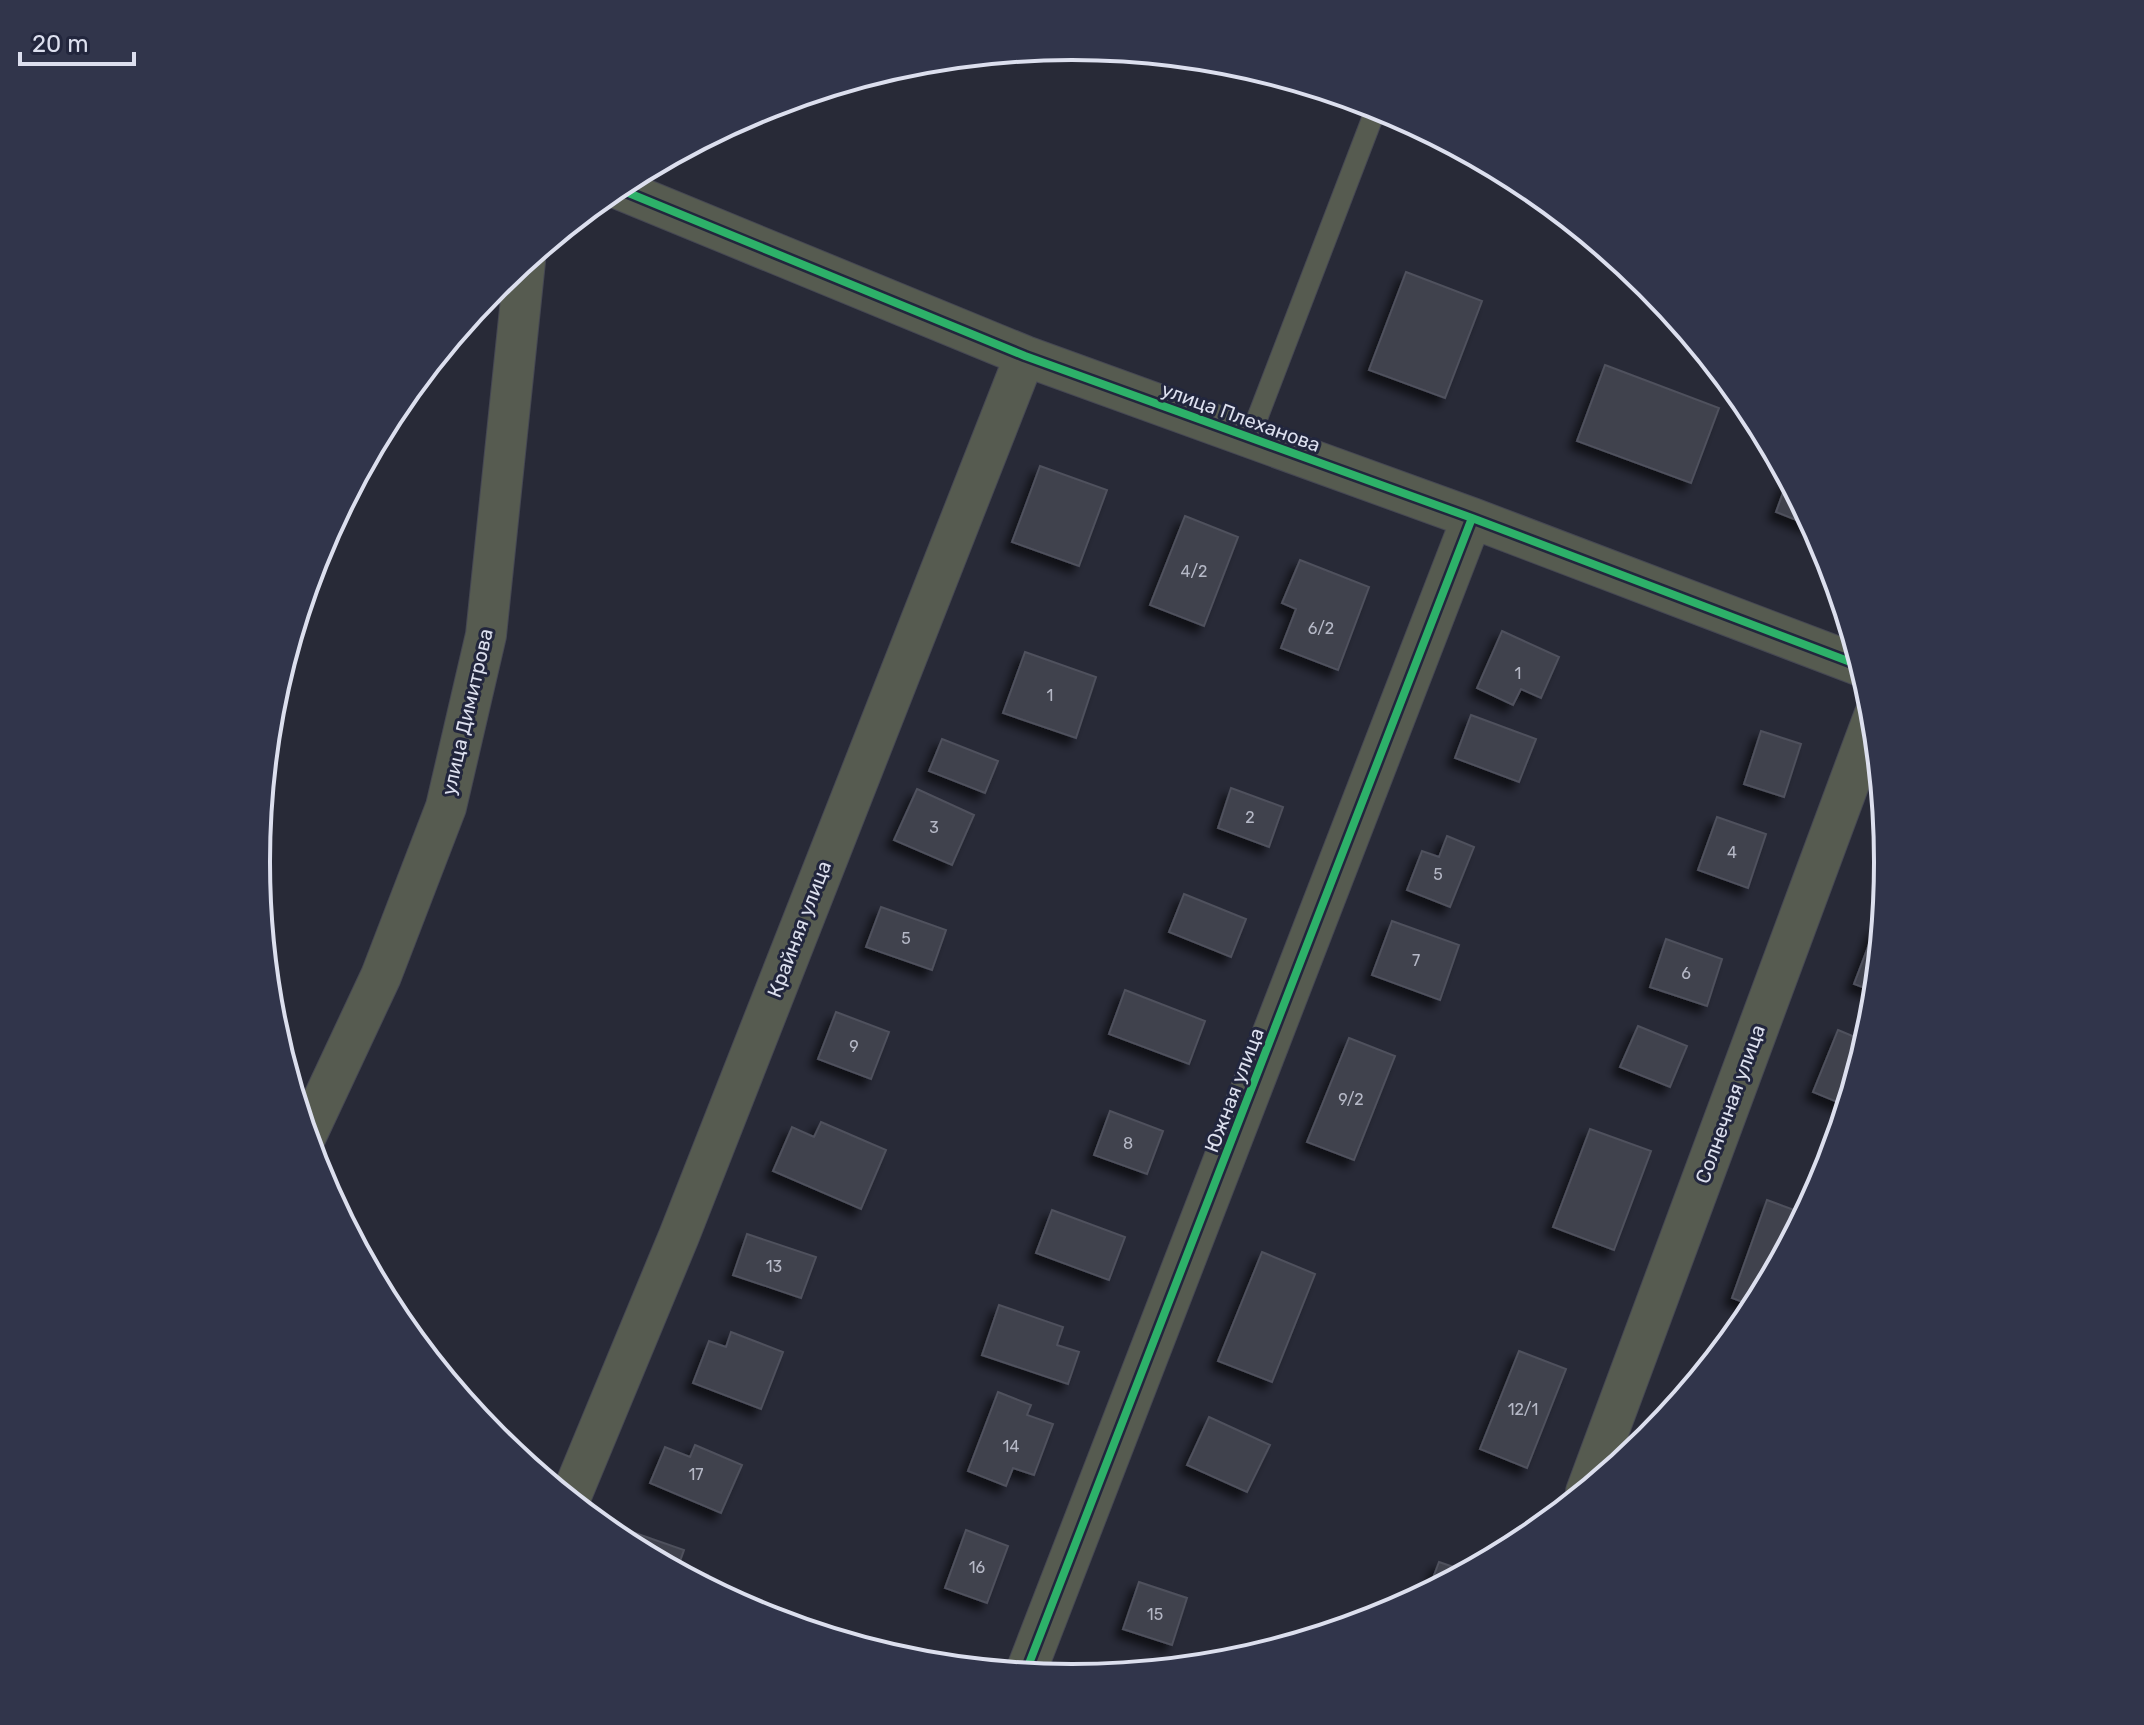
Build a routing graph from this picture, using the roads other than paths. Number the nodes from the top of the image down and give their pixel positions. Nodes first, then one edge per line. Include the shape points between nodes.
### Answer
1 (1372, 119) edge
2 (629, 193) edge
3 (523, 278) edge
4 (1025, 356) junction
5 (1250, 437) junction
6 (1472, 518) junction
7 (1848, 661) edge
8 (1865, 740) edge
9 (313, 1122) edge
10 (1593, 1472) edge
11 (573, 1491) edge
12 (1029, 1663) edge

1 - 5 lane
2 - 4 street, улица Плеханова
3 - 9 street, улица Димитрова via 486,635 446,807 381,976
4 - 5 street, улица Плеханова
4 - 11 street, Крайняя улица via 679,1236
5 - 6 street, улица Плеханова
6 - 7 street, улица Плеханова
6 - 12 street, Южная улица
8 - 10 street, Солнечная улица

